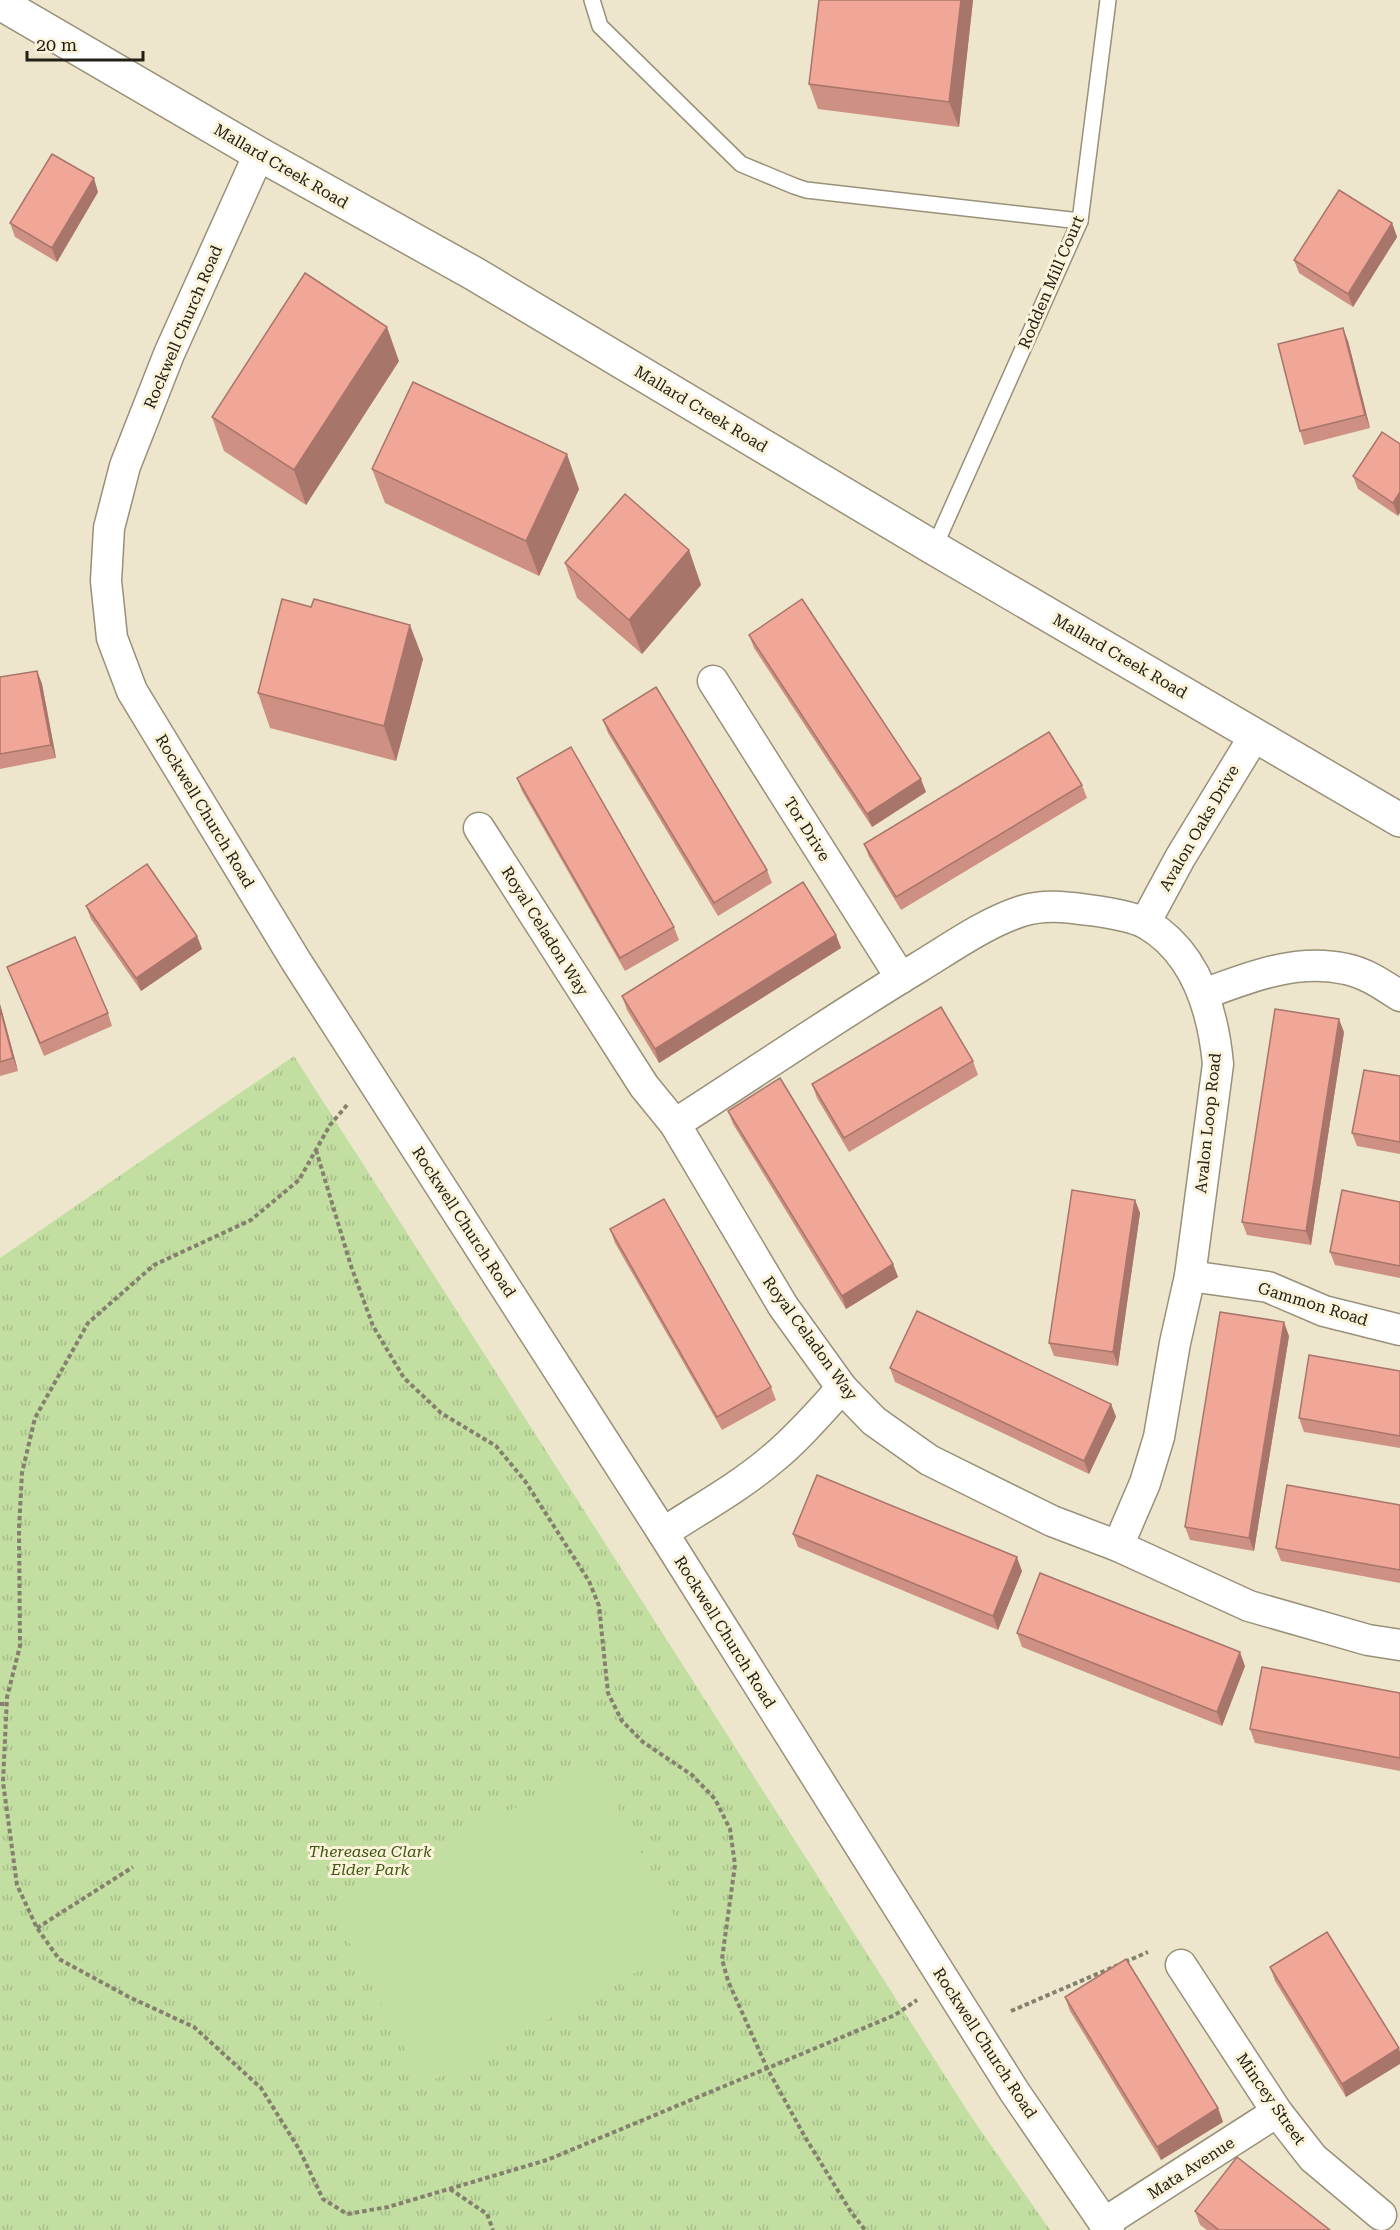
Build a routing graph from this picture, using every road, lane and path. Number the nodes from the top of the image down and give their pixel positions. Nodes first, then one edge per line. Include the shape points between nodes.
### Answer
1 (592, 0) edge
2 (1108, 0) edge
3 (0, 3) edge
4 (259, 154) junction
5 (1080, 221) junction
6 (934, 548) junction
7 (713, 681) dead end
8 (1255, 735) junction
9 (1400, 820) edge
10 (479, 828) dead end
11 (1145, 923) junction
12 (901, 978) junction
13 (1204, 994) junction
14 (1400, 996) edge
15 (369, 1076) junction
16 (675, 1124) junction
17 (316, 1149) junction
18 (1190, 1276) junction
19 (1400, 1330) edge
20 (842, 1388) junction
21 (663, 1533) junction
22 (1118, 1546) junction
23 (1400, 1645) edge
24 (0, 1704) edge
25 (6, 1704) junction
26 (133, 1867) dead end
27 (37, 1928) junction
28 (1153, 1950) dead end
29 (1181, 1965) dead end
30 (945, 1981) junction
31 (1011, 2011) dead end
32 (767, 2068) junction
33 (1277, 2112) junction
34 (450, 2189) junction
35 (1381, 2216) dead end
36 (1106, 2227) edge
37 (493, 2230) edge
38 (865, 2230) edge

1 - 5 lane via 600,26 741,164 806,190
2 - 5 lane, Rodden Mill Court
3 - 4 main road, Mallard Creek Road
4 - 6 main road, Mallard Creek Road via 473,273
4 - 15 street, Rockwell Church Road via 169,354 125,466 109,528 106,580 112,638 132,691
5 - 6 lane, Rodden Mill Court
6 - 8 main road, Mallard Creek Road
7 - 12 street, Tor Drive
8 - 9 main road, Mallard Creek Road
8 - 11 street, Avalon Oaks Drive
10 - 16 street, Royal Celadon Way via 644,1086
11 - 12 street, Avalon Loop Road via 1054,905 1023,910 990,924
11 - 13 street, Avalon Loop Road via 1167,939 1187,963
12 - 16 street, Avalon Loop Road
13 - 14 street via 1246,978 1316,966 1346,969 1376,980
13 - 18 street, Avalon Loop Road via 1215,1032 1218,1064
15 - 17 path
15 - 21 street, Rockwell Church Road
16 - 20 street, Royal Celadon Way via 783,1306
17 - 25 path via 299,1180 251,1220 154,1265 88,1323 35,1418 22,1473 20,1646
17 - 32 path via 373,1326 404,1378 441,1413 496,1446 525,1481 589,1581 599,1606 608,1693 622,1721 643,1742 692,1775 715,1798 730,1829 735,1865 722,1959
18 - 19 street, Gammon Road via 1268,1287 1324,1311
18 - 22 street, Avalon Loop Road via 1159,1437 1145,1483
20 - 21 street via 772,1460
20 - 22 street, Royal Celadon Way via 874,1421 929,1460 1052,1521
21 - 30 street, Rockwell Church Road
22 - 23 street, Royal Celadon Way via 1249,1606 1368,1640
24 - 25 path
25 - 27 path via 3,1782 17,1885
26 - 27 path
27 - 34 path via 59,1959 194,2027 261,2088 323,2199 347,2214
28 - 31 path
29 - 33 street, Mincey Street
30 - 32 path via 895,2015
30 - 36 street, Rockwell Church Road
32 - 34 path via 547,2160
32 - 38 path
33 - 35 street, Mincey Street via 1313,2158
33 - 36 street, Mata Avenue
34 - 37 path via 487,2214

